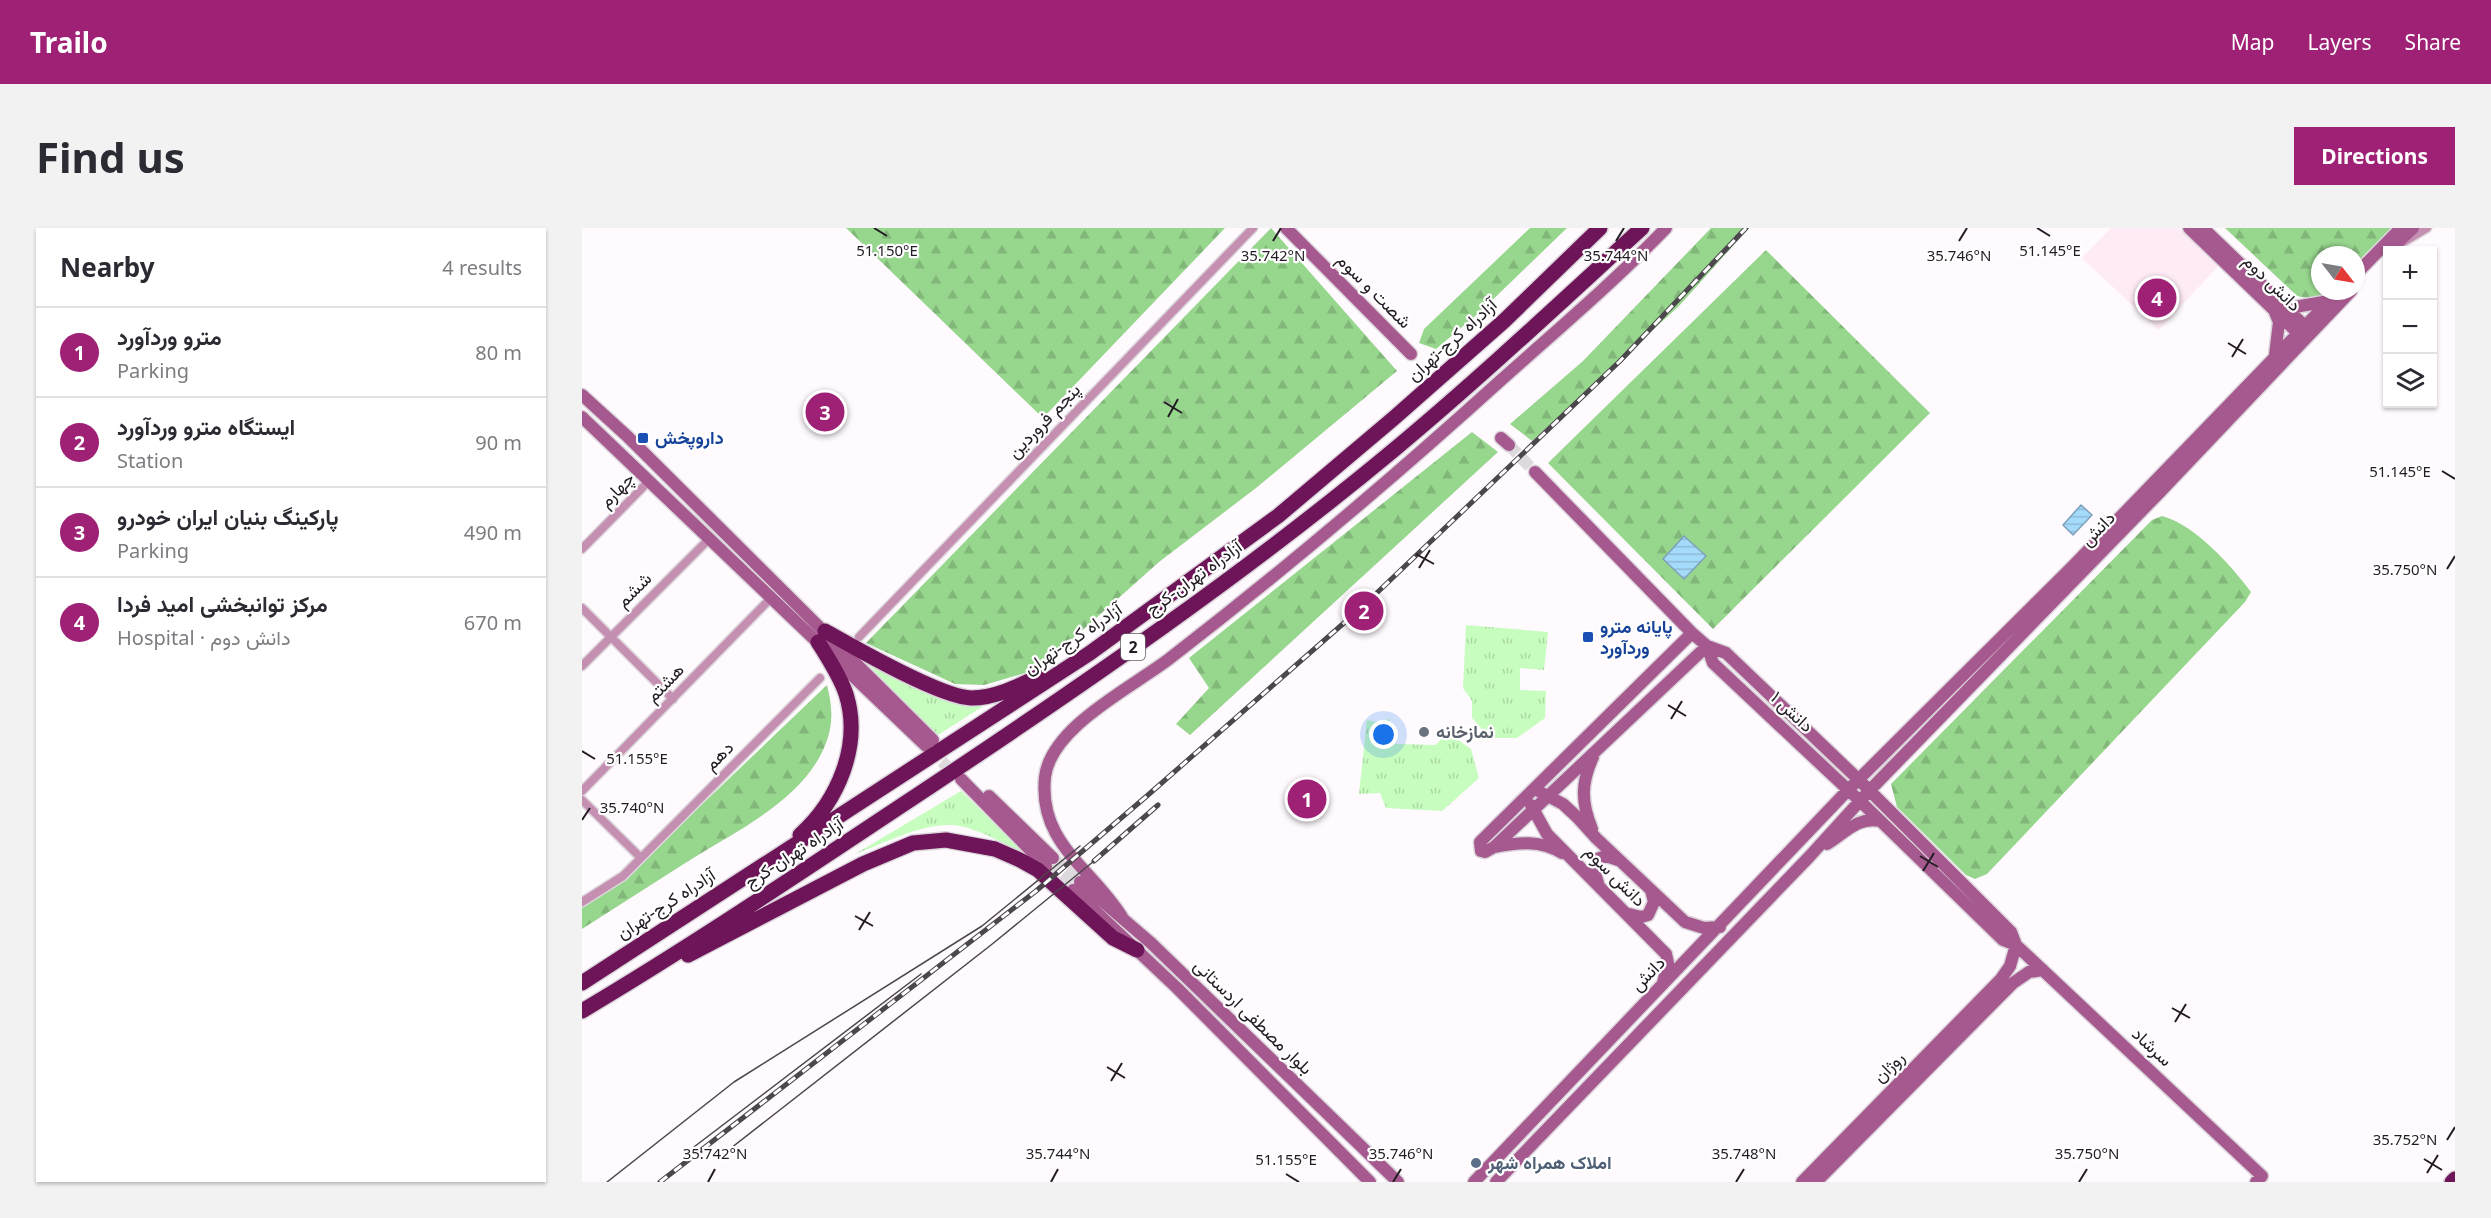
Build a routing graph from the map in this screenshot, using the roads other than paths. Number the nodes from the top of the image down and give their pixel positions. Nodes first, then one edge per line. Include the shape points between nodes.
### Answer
1 (1253, 228) edge
2 (1286, 228) edge
3 (1600, 228) edge
4 (1642, 228) edge
5 (1666, 228) edge
6 (2189, 228) edge
7 (2203, 228) edge
8 (2401, 228) edge
9 (2413, 228) edge
10 (2427, 228) edge
11 (2394, 246) edge
12 (2397, 246) edge
13 (2383, 257) edge
14 (2365, 265) edge
15 (2365, 276) edge
16 (2340, 300) edge
17 (2329, 301) joint
18 (2276, 306) junction
19 (2304, 332) junction
20 (1411, 354) dead end
21 (2274, 356) junction
22 (582, 395) edge
23 (584, 424) edge
24 (627, 436) junction
25 (613, 445) junction
26 (1535, 472) tunnel mouth
27 (650, 480) junction
28 (709, 539) junction
29 (582, 549) edge
30 (771, 598) junction
31 (582, 608) edge
32 (1692, 633) junction
33 (610, 636) junction
34 (821, 636) junction
35 (859, 637) dead end
36 (1707, 646) junction
37 (1090, 653) junction
38 (582, 666) edge
39 (820, 678) dead end
40 (674, 699) junction
41 (930, 743) tunnel mouth
42 (1596, 749) junction
43 (964, 777) tunnel mouth
44 (1859, 780) junction
45 (1848, 790) junction
46 (1869, 790) junction
47 (582, 791) edge
48 (1530, 792) junction
49 (1547, 796) junction
50 (582, 800) edge
51 (1860, 801) junction
52 (1534, 810) junction
53 (1880, 821) junction
54 (1596, 838) junction
55 (1494, 847) junction
56 (1809, 857) junction
57 (640, 858) junction
58 (1574, 861) junction
59 (1049, 862) tunnel mouth
60 (1621, 862) junction
61 (768, 863) junction
62 (1598, 884) junction
63 (1651, 890) junction
64 (582, 902) edge
65 (1628, 914) junction
66 (1122, 917) junction
67 (1720, 927) junction
68 (2016, 945) junction
69 (1137, 950) junction
70 (2043, 970) junction
71 (639, 977) junction
72 (2007, 981) junction
73 (582, 983) edge
74 (1663, 984) junction
75 (582, 1011) edge
76 (1489, 1166) junction
77 (1817, 1177) edge
78 (2259, 1179) edge
79 (1397, 1180) edge
80 (1499, 1180) edge
81 (1370, 1182) edge
82 (1467, 1182) edge
83 (1474, 1182) edge
84 (1802, 1182) edge

1 - 35 street, پنجم فروردین
2 - 20 street, شصت و سوم
3 - 37 highway, آزادراه کرج-تهران / 2 via 1504,321 1296,501
4 - 71 highway, آزادراه تهران-کرج / 2 via 1393,451 1283,537 1087,681
5 - 66 street via 1436,440 1176,654 1072,728 1055,749 1046,775 1045,800 1052,828 1061,846 1110,898
6 - 18 street, دانش دوم
7 - 18 street, دانش دوم
8 - 14 street
9 - 11 street
10 - 12 street
13 - 15 street
16 - 19 street, دانش
17 - 18 street
17 - 19 street, دانش
18 - 19 street, دانش دوم
18 - 21 street via 2279,322
19 - 21 street, دانش
19 - 46 street, دانش via 2160,492
21 - 44 street, دانش via 2071,568
22 - 24 street
23 - 25 street
24 - 25 street via 616,436
24 - 34 street
25 - 27 street
26 - 32 street, دانش ۱
27 - 28 street
27 - 29 street, چهارم
28 - 30 street
28 - 33 street, ششم
30 - 34 street
30 - 40 street, هشتم
31 - 33 street
32 - 36 street, دانش ۱
32 - 48 street
33 - 38 street, ششم
33 - 40 street
34 - 37 highway via 941,690 971,698 1009,690
34 - 41 street
34 - 61 highway via 846,695 850,717 847,757 839,785 824,808 806,830
36 - 42 street
36 - 44 street, دانش ۱ via 1726,653
36 - 45 street, دانش ۱ via 1713,663
37 - 61 highway, آزادراه کرج-تهران / 2
39 - 57 street, دهم
40 - 47 street, هشتم
42 - 49 street
42 - 54 street via 1583,784 1586,814
43 - 59 street
44 - 45 street, دانش
44 - 46 street, دانش ۱
45 - 51 street, دانش ۱
45 - 67 street, دانش
46 - 51 street, دانش
46 - 68 street, سرشاد via 2011,932
48 - 49 street, دانش سوم
48 - 52 street, دانش سوم
48 - 55 street via 1479,846 1485,852
49 - 52 street
49 - 54 street, دانش سوم via 1570,810
50 - 57 street
51 - 53 street, سرشاد
51 - 56 street, دانش
52 - 55 street
52 - 58 street, دانش سوم via 1547,834
53 - 56 street via 1857,823
53 - 68 street, سرشاد via 2003,940
54 - 60 street, دانش سوم
55 - 58 street via 1521,842 1556,849
56 - 80 street, دانش
57 - 64 street, دهم via 623,876
58 - 62 street, دانش سوم
60 - 62 street via 1606,856 1597,859 1594,870
60 - 63 street, دانش سوم
61 - 73 highway, آزادراه کرج-تهران / 2
62 - 65 street, دانش سوم
63 - 65 street via 1654,902 1648,915
63 - 67 street, دانش سوم via 1685,922 1704,928
65 - 74 street, دانش سوم via 1666,954
66 - 69 street, بلوار مصطفی اردستانی via 1076,886
66 - 79 street, بلوار مصطفی اردستانی
67 - 74 street, دانش
68 - 70 street, سرشاد
68 - 72 street
69 - 71 highway via 1113,938 1038,870 995,849 946,840 913,843 863,864
69 - 81 street, بلوار مصطفی اردستانی
70 - 72 street
70 - 78 street, سرشاد
71 - 75 highway, آزادراه تهران-کرج / 2
72 - 77 street, روژان
74 - 76 street, دانش
76 - 82 street
76 - 83 street, دانش
77 - 84 street, روژان

